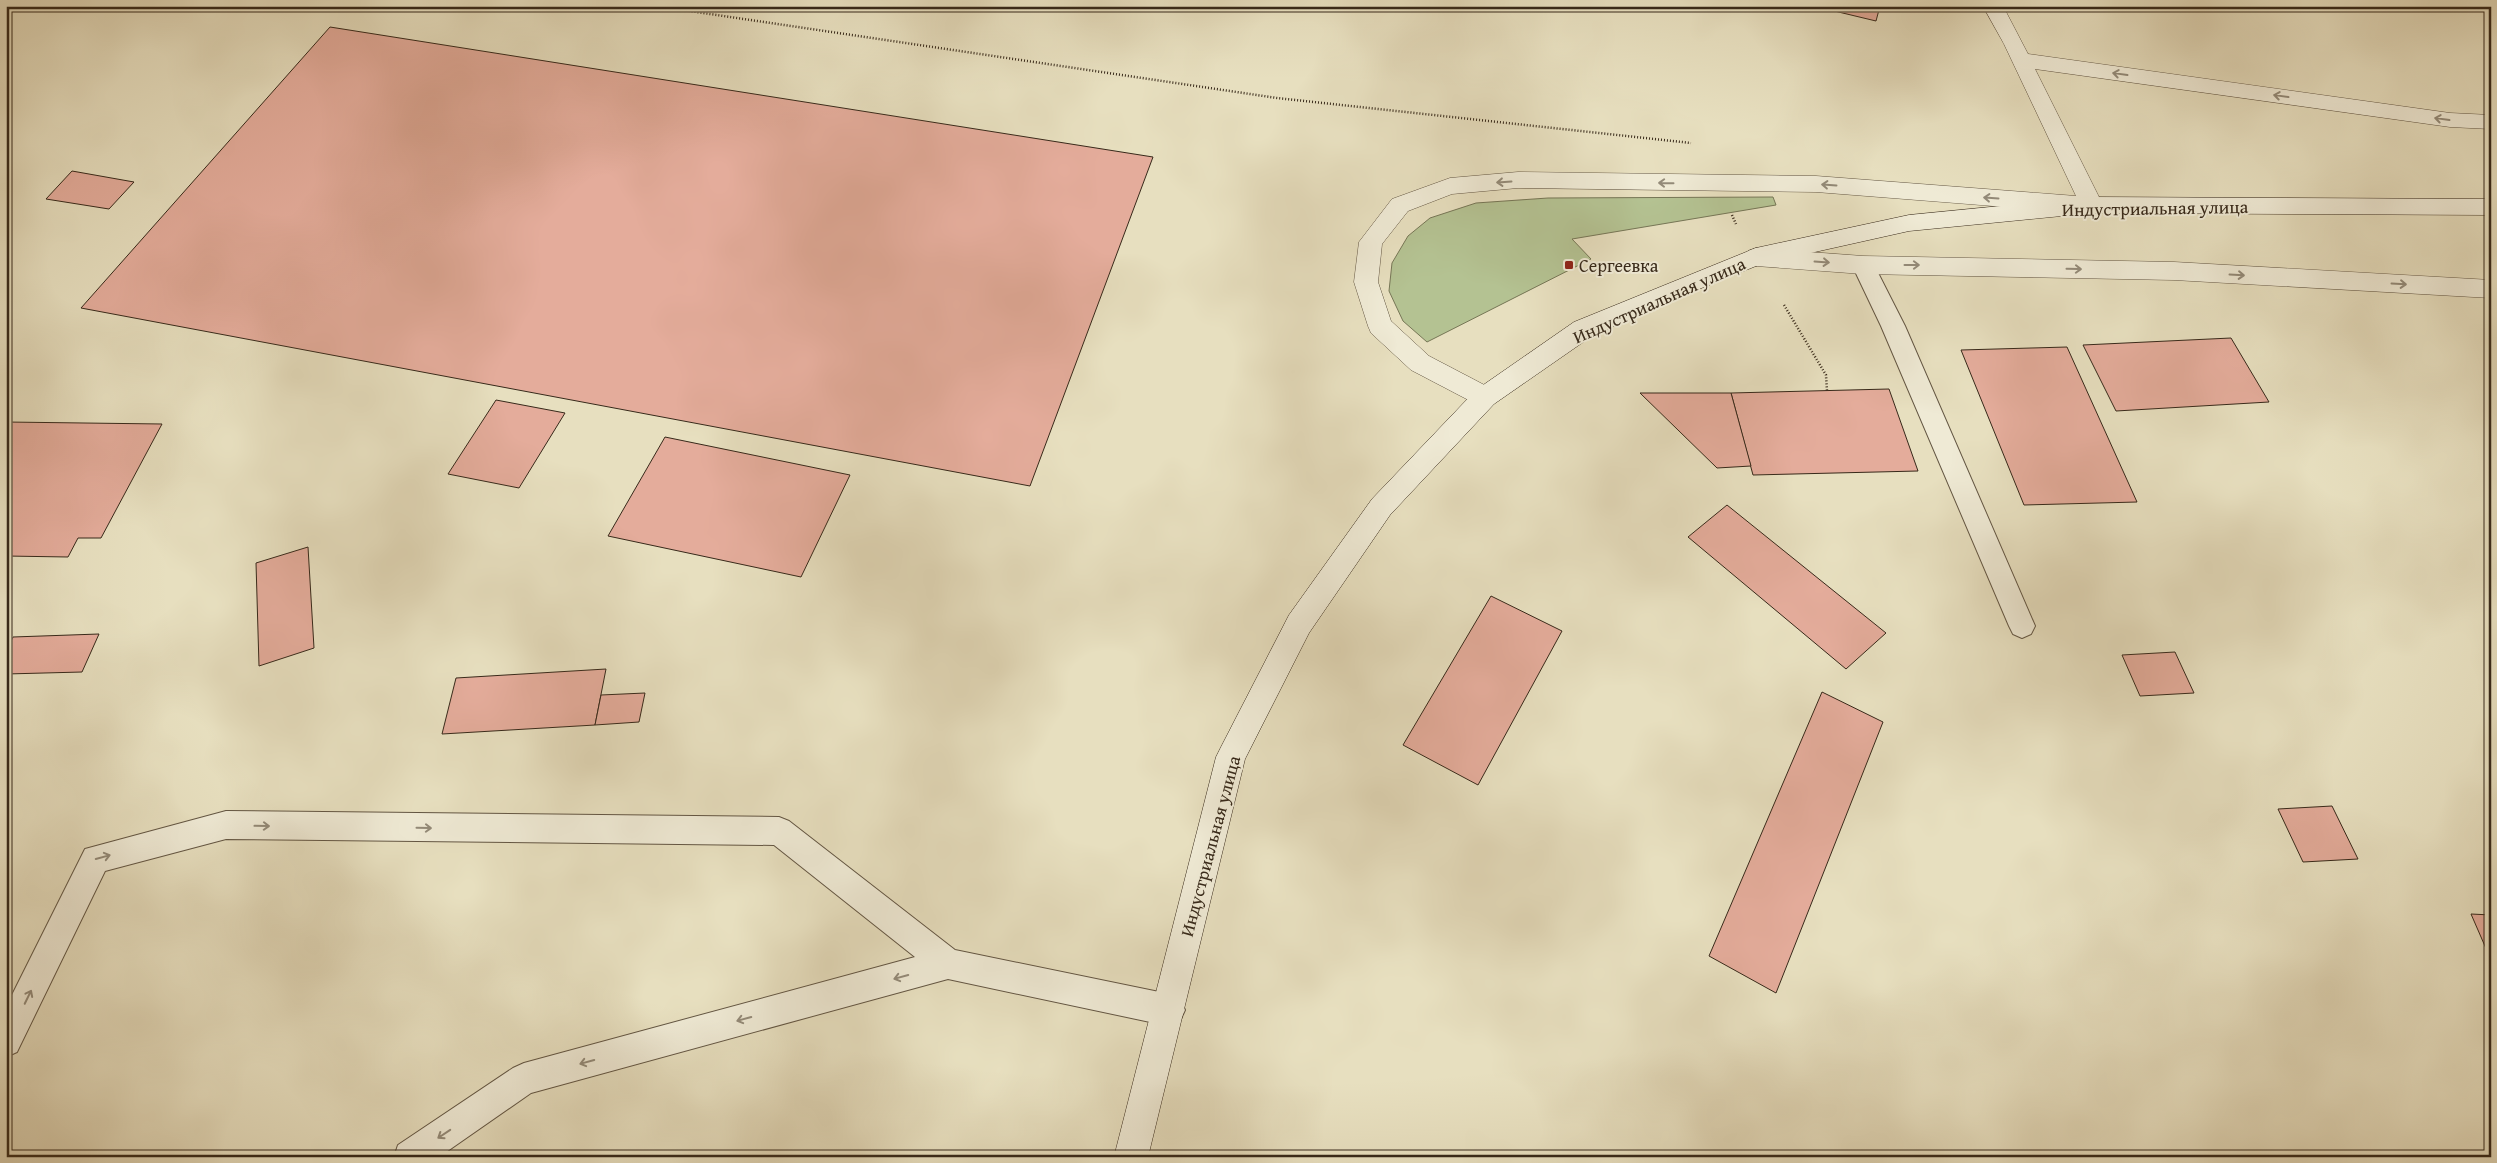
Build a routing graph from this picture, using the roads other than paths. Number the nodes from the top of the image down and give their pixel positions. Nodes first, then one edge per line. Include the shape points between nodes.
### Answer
1 (1993, 6) edge
2 (2020, 60) junction
3 (2491, 122) edge
4 (2092, 205) junction
5 (2491, 207) edge
6 (1756, 257) junction
7 (1863, 265) junction
8 (2491, 289) edge
9 (1485, 396) junction
10 (2022, 626) dead end
11 (948, 964) junction
12 (1169, 1010) junction
13 (6, 1041) edge
14 (410, 1157) edge
15 (1131, 1157) edge

1 - 2 street
3 -> 2 street via 2450,120
2 - 4 street
4 - 5 street, Индустриальная улица
4 - 6 street, Индустриальная улица via 1909,223
4 -> 9 street via 1816,184 1518,180 1450,186 1400,205 1370,242 1366,282 1380,326 1420,363
6 -> 7 street
6 - 9 street, Индустриальная улица via 1583,330
7 -> 8 street via 2174,272
7 - 10 lane via 1893,326
9 - 12 street, Индустриальная улица via 1381,507 1295,633 1231,757
11 - 12 lane
13 -> 11 lane via 95,859 226,826 779,831
11 -> 14 lane via 524,1079
12 - 15 street, Индустриальная улица

